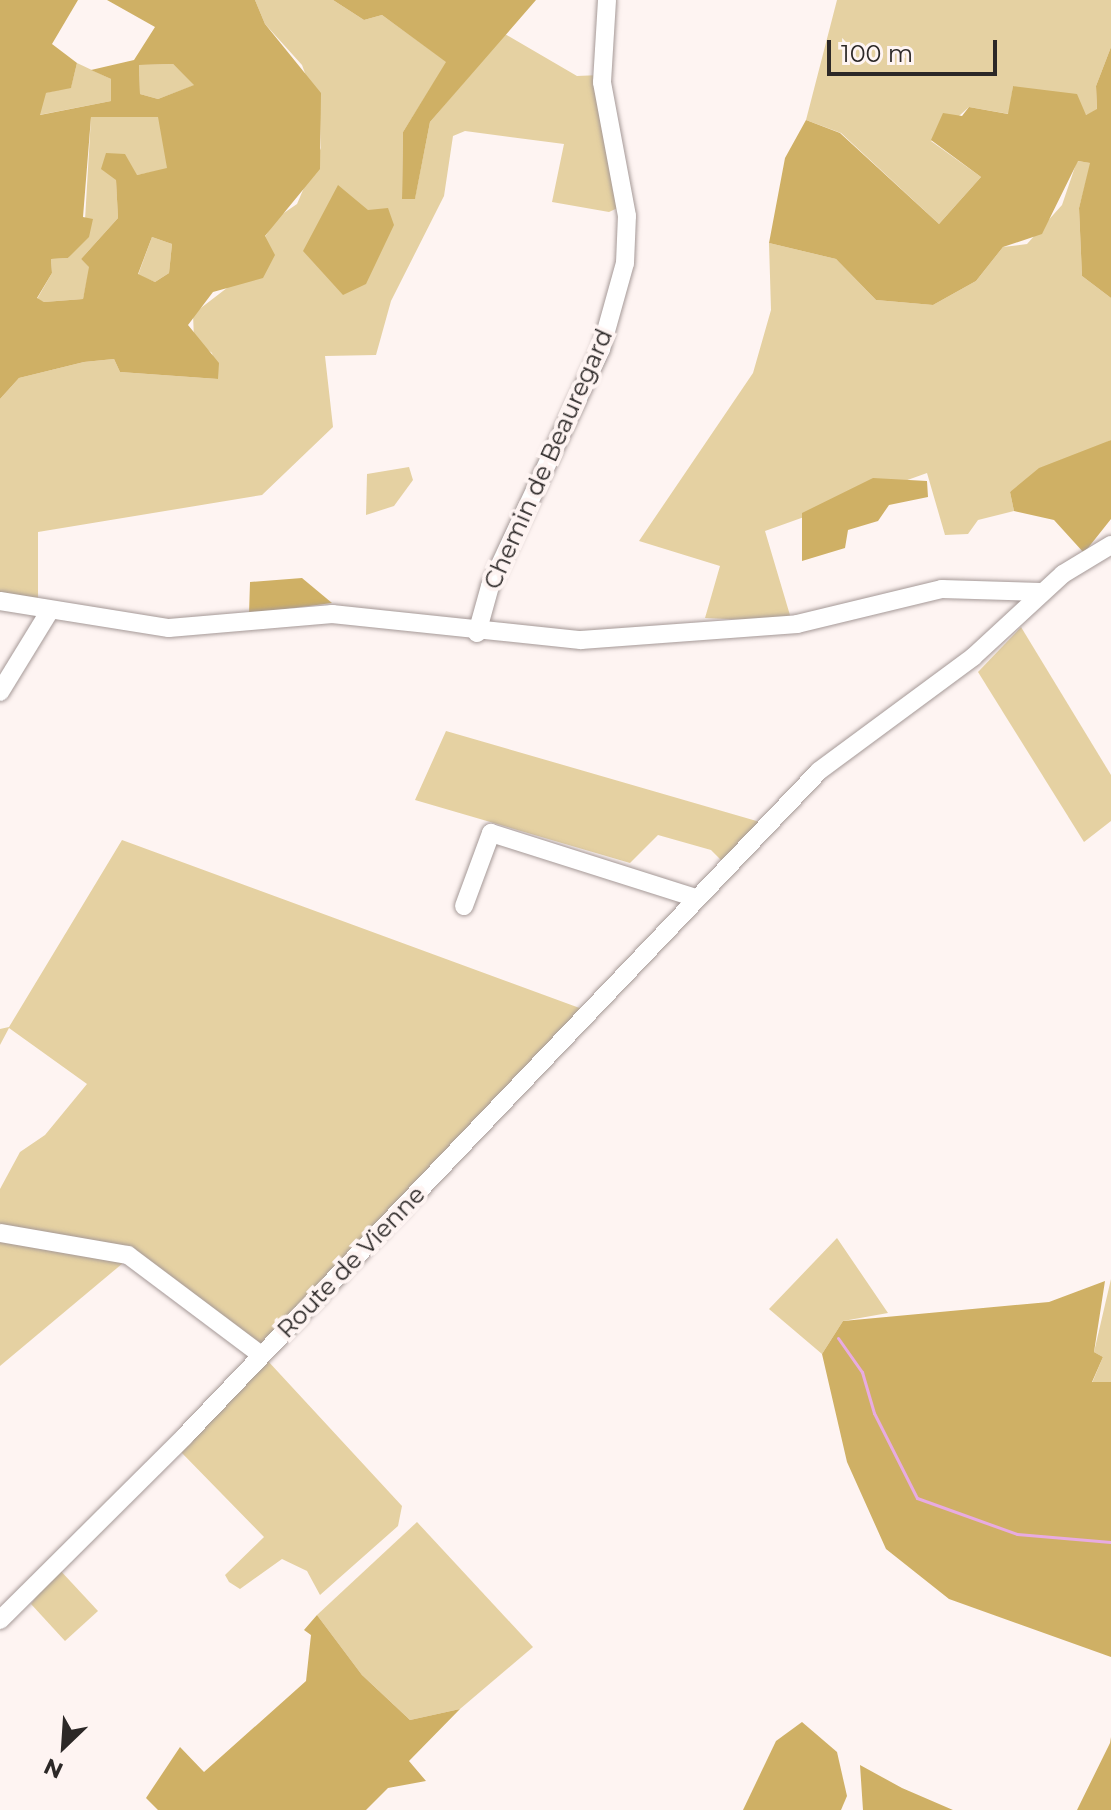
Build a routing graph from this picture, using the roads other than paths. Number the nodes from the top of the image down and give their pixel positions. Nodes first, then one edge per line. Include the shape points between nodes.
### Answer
1 (607, 0) edge
2 (1111, 545) edge
3 (1041, 592) junction
4 (0, 601) edge
5 (49, 612) junction
6 (477, 633) junction
7 (0, 692) edge
8 (696, 898) junction
9 (464, 906) dead end
10 (0, 1233) edge
11 (261, 1355) junction
12 (0, 1620) edge

1 - 6 street, Chemin de Beauregard via 602,82 627,216 625,263 601,349 490,586
2 - 3 street, Route de Vienne
3 - 6 street via 931,590 797,624 581,640
3 - 8 street, Route de Vienne via 973,657 819,771
4 - 5 street
5 - 6 street via 210,629 332,614
5 - 7 street
8 - 9 street via 491,833
8 - 11 street, Route de Vienne
10 - 11 street via 128,1255
11 - 12 street, Route de Vienne

